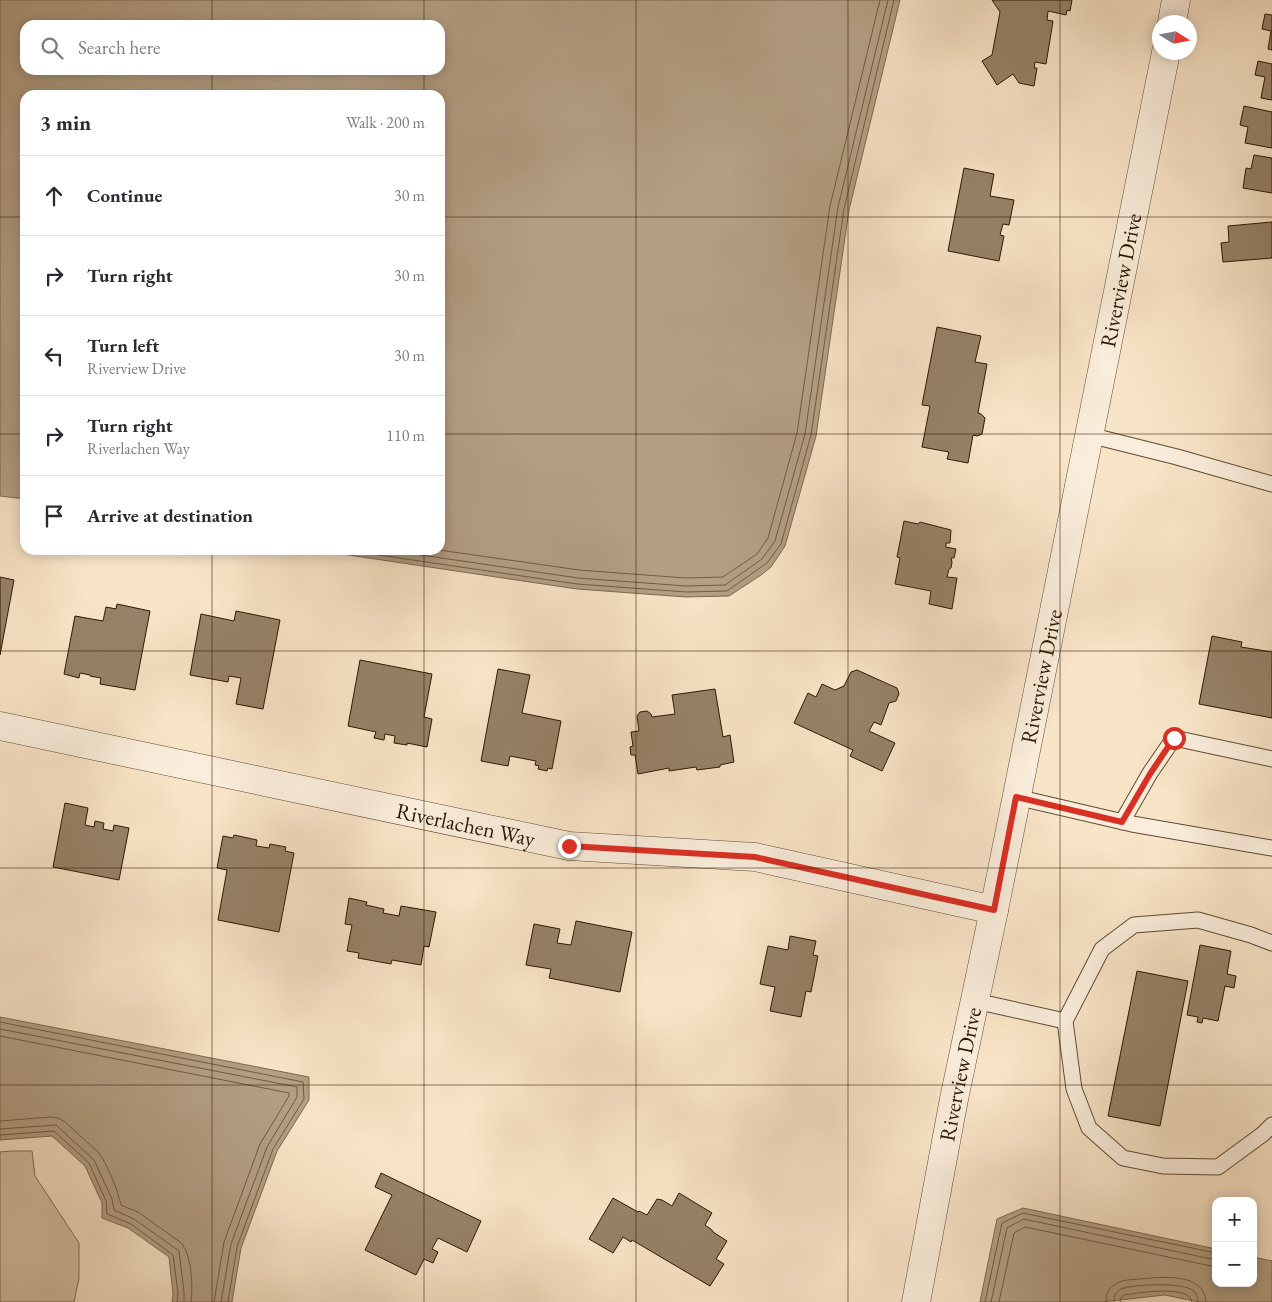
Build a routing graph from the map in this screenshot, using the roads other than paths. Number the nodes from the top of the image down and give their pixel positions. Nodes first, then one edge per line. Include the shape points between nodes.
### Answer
1 (1176, 0) edge
2 (1173, 15) edge
3 (1164, 60) edge
4 (1089, 435) junction
5 (1272, 484) edge
6 (0, 726) edge
7 (1272, 758) edge
8 (1016, 797) junction
9 (1122, 822) junction
10 (1272, 848) edge
11 (994, 910) junction
12 (1272, 943) edge
13 (975, 1001) junction
14 (1065, 1021) junction
15 (1272, 1125) edge
16 (916, 1302) edge

1 - 2 street
3 - 4 street, Riverview Drive
4 - 5 lane
4 - 8 street, Riverview Drive
6 - 11 street, Riverlachen Way via 569,846 755,857
7 - 9 lane via 1174,738
8 - 9 lane
8 - 11 street, Riverview Drive
9 - 10 lane
11 - 13 street, Riverview Drive
12 - 14 lane via 1198,920 1134,925 1102,949
13 - 14 lane
13 - 16 street, Riverview Drive
14 - 15 lane via 1074,1089 1089,1128 1123,1158 1163,1166 1218,1167

